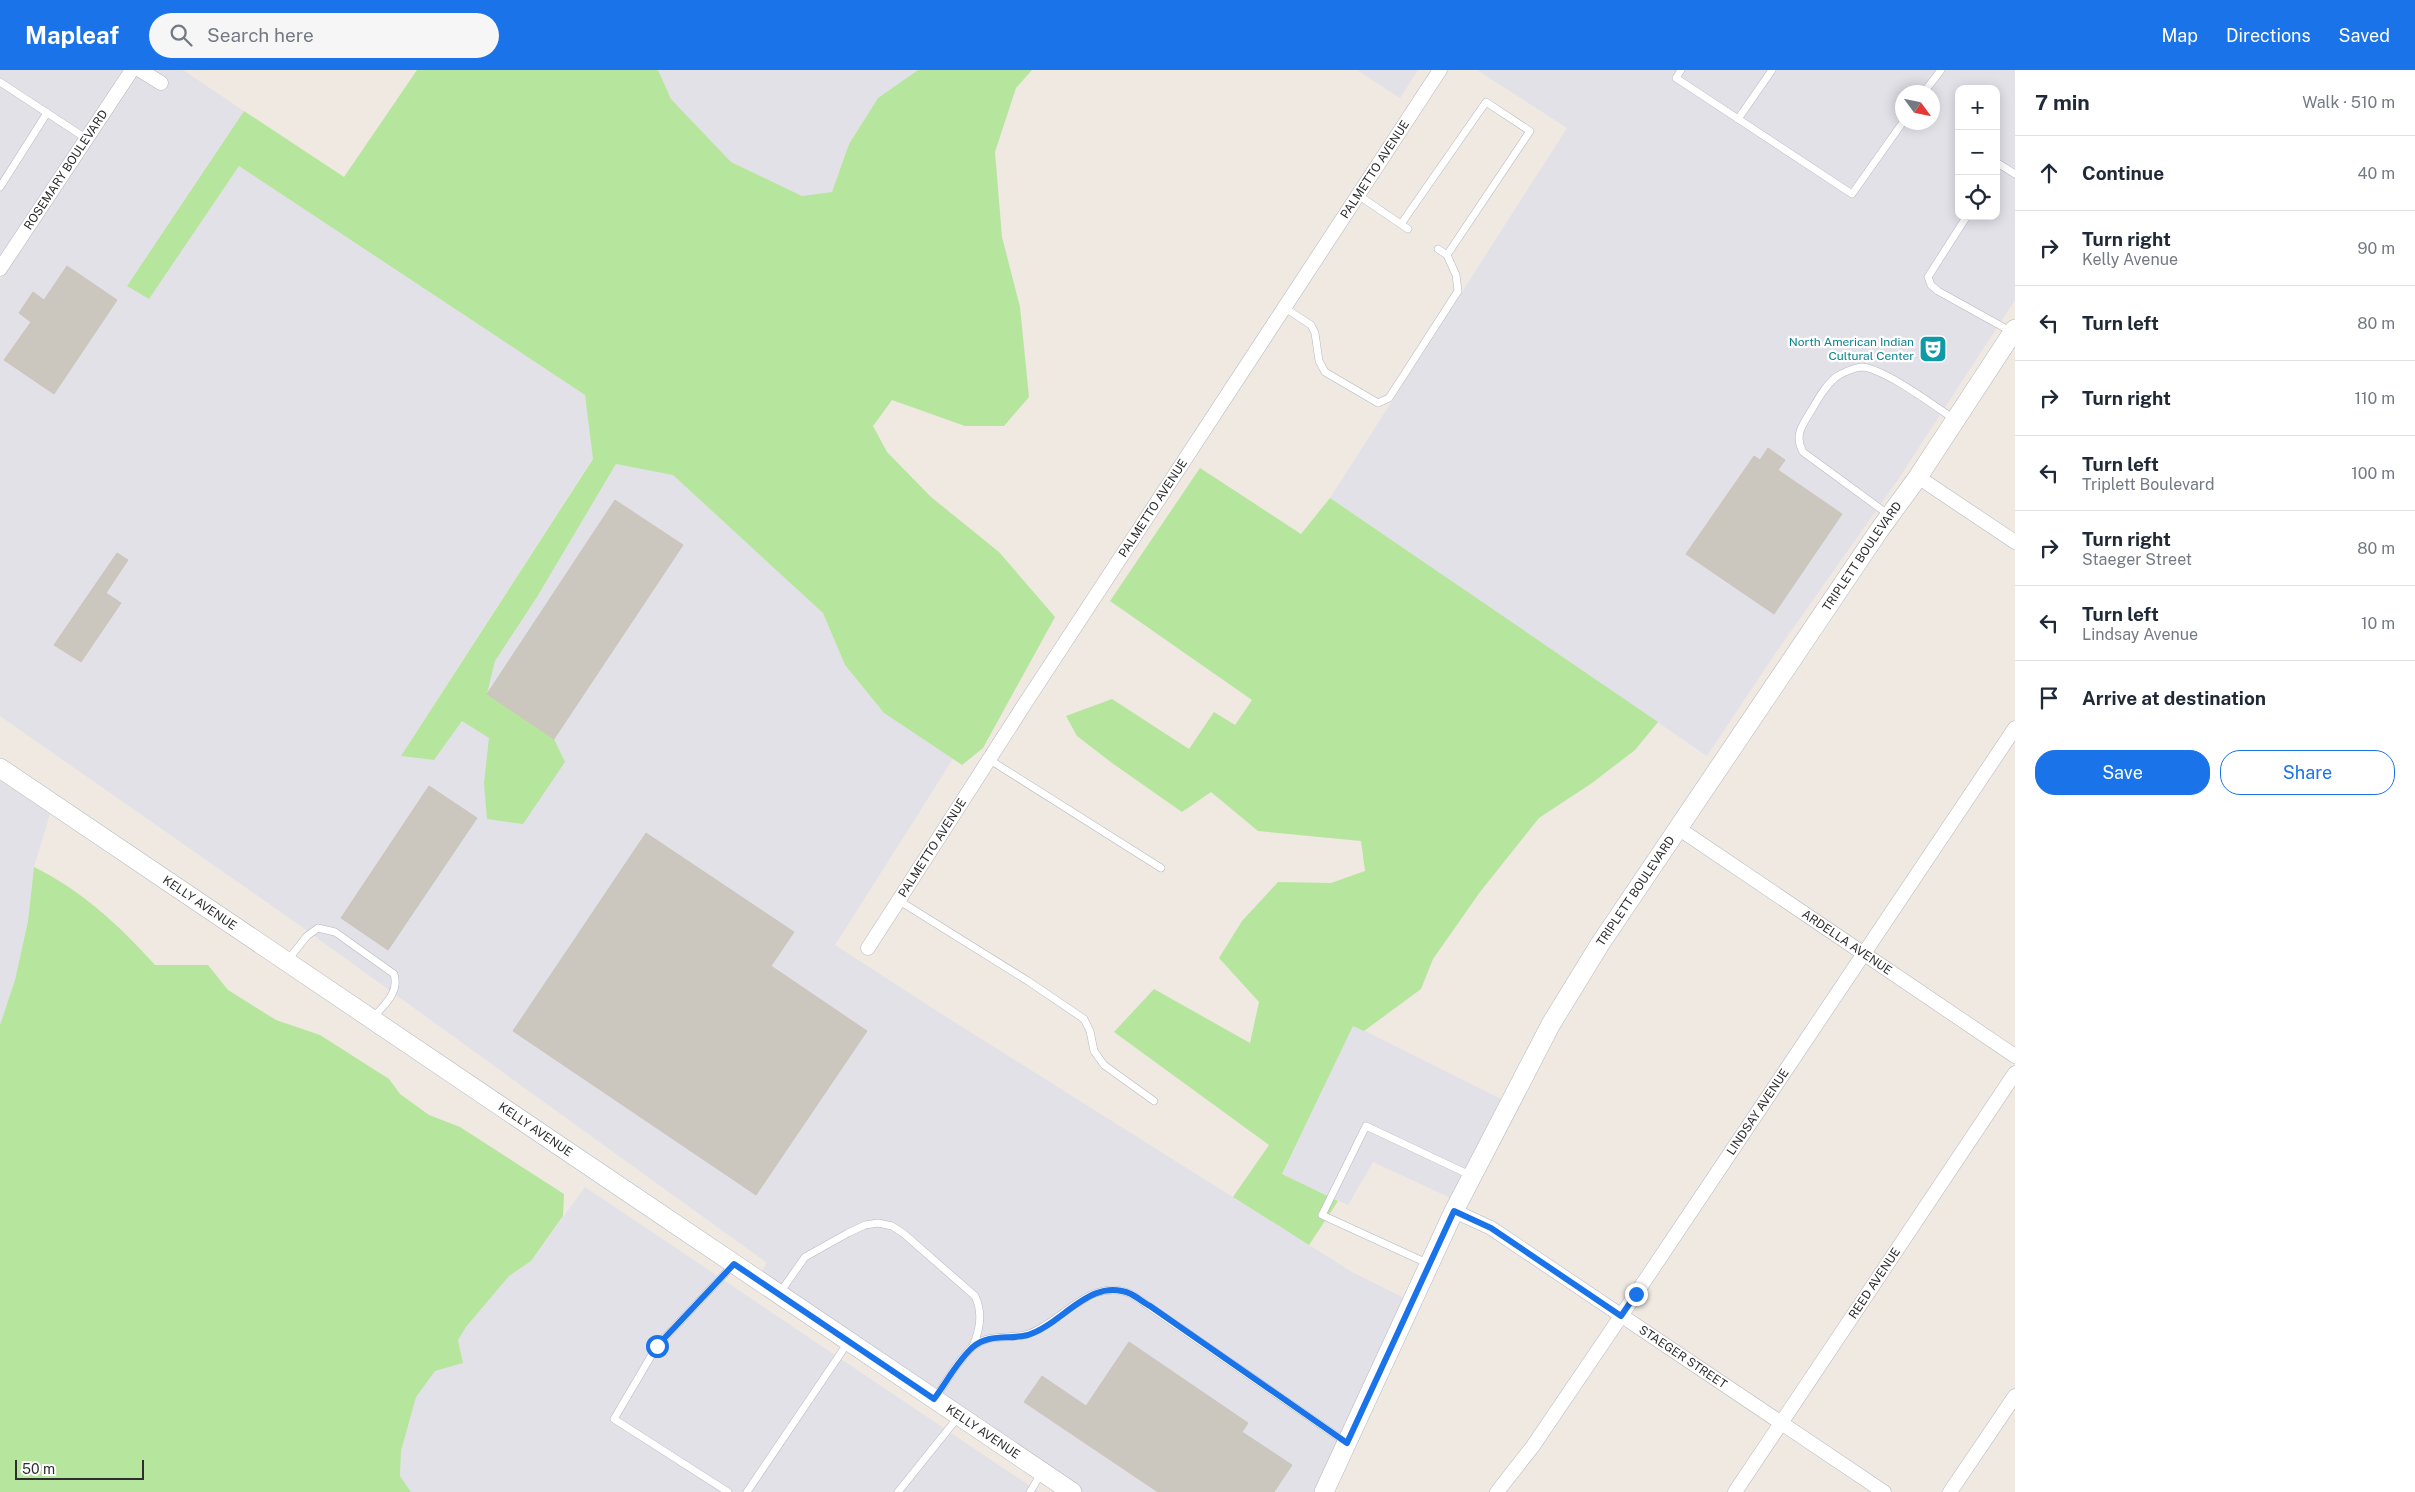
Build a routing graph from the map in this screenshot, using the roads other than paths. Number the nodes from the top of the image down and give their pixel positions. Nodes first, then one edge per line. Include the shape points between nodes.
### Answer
1 (132, 70) edge
2 (140, 70) edge
3 (1440, 70) edge
4 (1681, 70) edge
5 (1772, 70) edge
6 (1940, 70) edge
7 (0, 82) edge
8 (161, 83) dead end
9 (1929, 85) edge
10 (47, 113) junction
11 (1738, 119) junction
12 (1897, 130) edge
13 (88, 139) junction
14 (2000, 165) edge
15 (2015, 174) edge
16 (0, 187) edge
17 (1358, 195) junction
18 (1964, 220) edge
19 (1401, 224) junction
20 (1408, 229) dead end
21 (1438, 249) dead end
22 (1448, 255) junction
23 (0, 269) edge
24 (1285, 308) junction
25 (2014, 331) edge
26 (1954, 419) junction
27 (1918, 477) junction
28 (1890, 515) junction
29 (2015, 542) edge
30 (2015, 728) edge
31 (990, 760) junction
32 (0, 768) edge
33 (1678, 828) junction
34 (1161, 868) dead end
35 (897, 900) junction
36 (868, 948) dead end
37 (1864, 955) junction
38 (287, 962) junction
39 (372, 1019) junction
40 (2015, 1056) edge
41 (2015, 1073) edge
42 (1154, 1101) dead end
43 (1472, 1176) junction
44 (1454, 1211) junction
45 (734, 1264) junction
46 (1430, 1264) junction
47 (779, 1294) junction
48 (1621, 1316) junction
49 (849, 1341) junction
50 (972, 1348) junction
51 (2015, 1396) edge
52 (934, 1399) junction
53 (959, 1416) junction
54 (1781, 1424) junction
55 (1347, 1443) junction
56 (1042, 1472) junction
57 (728, 1492) edge
58 (746, 1492) edge
59 (898, 1492) edge
60 (1030, 1492) edge
61 (1072, 1492) edge
62 (1324, 1492) edge
63 (1497, 1492) edge
64 (1735, 1492) edge
65 (1884, 1492) edge
66 (1950, 1492) edge

1 - 13 street, ROSEMARY BOULEVARD
2 - 8 street
3 - 17 street, PALMETTO AVENUE
4 - 11 lane via 1676,78
5 - 11 lane
6 - 9 lane
7 - 10 lane
10 - 13 lane
10 - 16 lane
11 - 12 lane via 1852,194
13 - 23 street, ROSEMARY BOULEVARD
14 - 15 lane
17 - 19 lane
17 - 24 street, PALMETTO AVENUE
18 - 25 lane via 1928,277 1931,285
19 - 20 lane
19 - 22 lane via 1486,102 1530,131
21 - 22 lane
22 - 24 lane via 1458,291 1389,398 1378,403 1325,372 1319,362 1315,333 1310,325
24 - 31 street, PALMETTO AVENUE
25 - 26 main road, TRIPLETT BOULEVARD
26 - 27 main road, TRIPLETT BOULEVARD
26 - 28 lane via 1872,370 1860,367 1850,370 1828,384 1800,428 1798,443 1803,452
27 - 28 main road, TRIPLETT BOULEVARD
27 - 29 street
28 - 33 main road, TRIPLETT BOULEVARD
30 - 37 street, LINDSAY AVENUE
31 - 34 lane
31 - 35 street, PALMETTO AVENUE
32 - 38 main road, KELLY AVENUE
33 - 37 street, ARDELLA AVENUE
33 - 43 main road, TRIPLETT BOULEVARD via 1600,944 1552,1024
35 - 36 street, PALMETTO AVENUE
35 - 42 lane via 1084,1019 1094,1051 1104,1065
37 - 40 street, ARDELLA AVENUE
37 - 48 street, LINDSAY AVENUE
38 - 39 main road, KELLY AVENUE
38 - 39 lane via 307,936 318,928 335,932 394,974 397,983 394,993
39 - 45 main road, KELLY AVENUE
41 - 54 street, REED AVENUE
43 - 44 main road, TRIPLETT BOULEVARD
43 - 46 lane via 1366,1126 1322,1215
44 - 46 main road, TRIPLETT BOULEVARD
44 - 48 street, STAEGER STREET via 1491,1228
45 - 47 main road, KELLY AVENUE
45 - 57 lane via 657,1346 614,1419
46 - 55 main road, TRIPLETT BOULEVARD
47 - 49 main road, KELLY AVENUE
47 - 50 lane via 805,1257 865,1224 884,1223 903,1232 974,1296 980,1321
48 - 54 street, STAEGER STREET
48 - 63 street, LINDSAY AVENUE via 1533,1446
49 - 52 main road, KELLY AVENUE
49 - 58 lane
50 - 52 lane
50 - 55 lane via 983,1339 1028,1335 1092,1294 1111,1291 1130,1294
51 - 66 street
52 - 53 main road, KELLY AVENUE
53 - 56 main road, KELLY AVENUE
53 - 59 lane
54 - 64 street, REED AVENUE
54 - 65 street, STAEGER STREET
55 - 62 main road, TRIPLETT BOULEVARD
56 - 60 lane
56 - 61 main road, KELLY AVENUE

